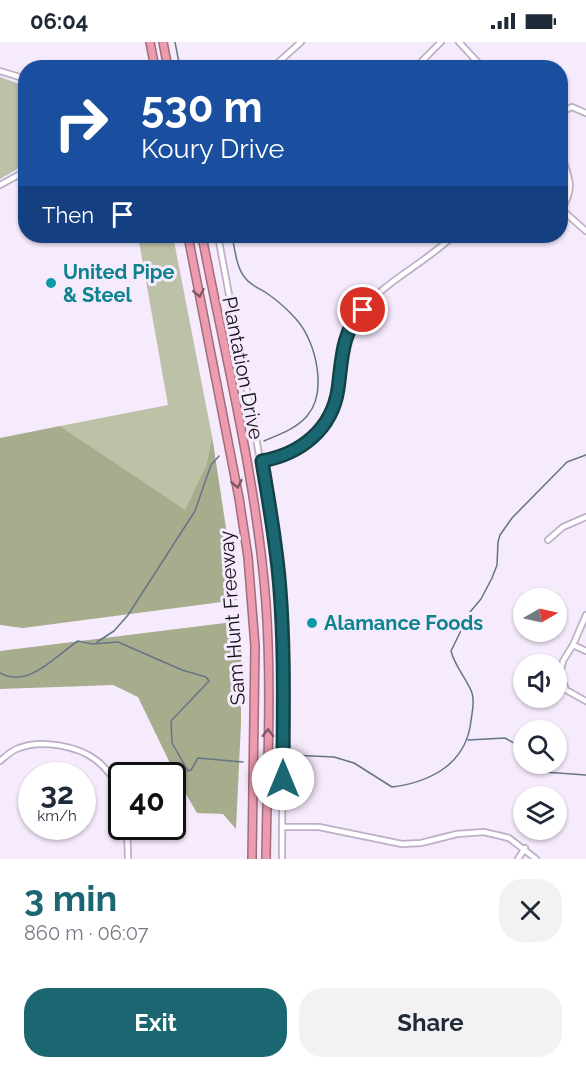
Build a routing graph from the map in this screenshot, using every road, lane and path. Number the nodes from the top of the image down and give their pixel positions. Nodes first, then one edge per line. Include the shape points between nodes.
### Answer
1 (150, 42) edge
2 (163, 42) edge
3 (301, 42) edge
4 (441, 42) edge
5 (459, 42) edge
6 (153, 60) edge
7 (166, 60) edge
8 (281, 60) edge
9 (423, 60) edge
10 (476, 60) edge
11 (0, 71) edge
12 (18, 77) edge
13 (568, 108) edge
14 (586, 113) edge
15 (568, 173) edge
16 (18, 175) edge
17 (0, 185) edge
18 (568, 200) edge
19 (568, 216) edge
20 (586, 231) edge
21 (189, 243) edge
22 (203, 243) edge
23 (219, 243) edge
24 (446, 243) edge
25 (262, 461) junction
26 (586, 517) edge
27 (548, 540) dead end
28 (586, 615) edge
29 (573, 645) junction
30 (586, 651) edge
31 (586, 702) edge
32 (0, 761) edge
33 (108, 771) edge
34 (282, 827) junction
35 (127, 840) edge
36 (525, 848) junction
37 (128, 859) edge
38 (251, 859) edge
39 (267, 859) edge
40 (282, 859) edge
41 (519, 859) edge
42 (536, 859) edge

1 - 6 highway
2 - 7 highway
3 - 8 street
4 - 9 street
5 - 10 street
11 - 12 street
13 - 14 street
15 - 18 street
16 - 17 street
19 - 20 street
21 -> 38 highway, Sam Hunt Freeway via 248,557 255,646
39 -> 22 highway, Sam Hunt Freeway via 268,661 263,574 248,471
23 - 25 street, Plantation Drive
24 - 25 street via 376,295 359,314 342,350 332,412 318,433 288,455
25 - 34 street, Plantation Drive via 280,589 284,674
26 - 27 street via 563,527
28 - 29 street
29 - 30 street
29 - 31 street via 562,661 560,674 566,690
32 - 33 street via 29,745 72,748 89,755
34 - 36 street via 319,827 402,844 484,832 509,838
34 - 40 street, Plantation Drive
35 - 37 street
36 - 41 street
36 - 42 street

